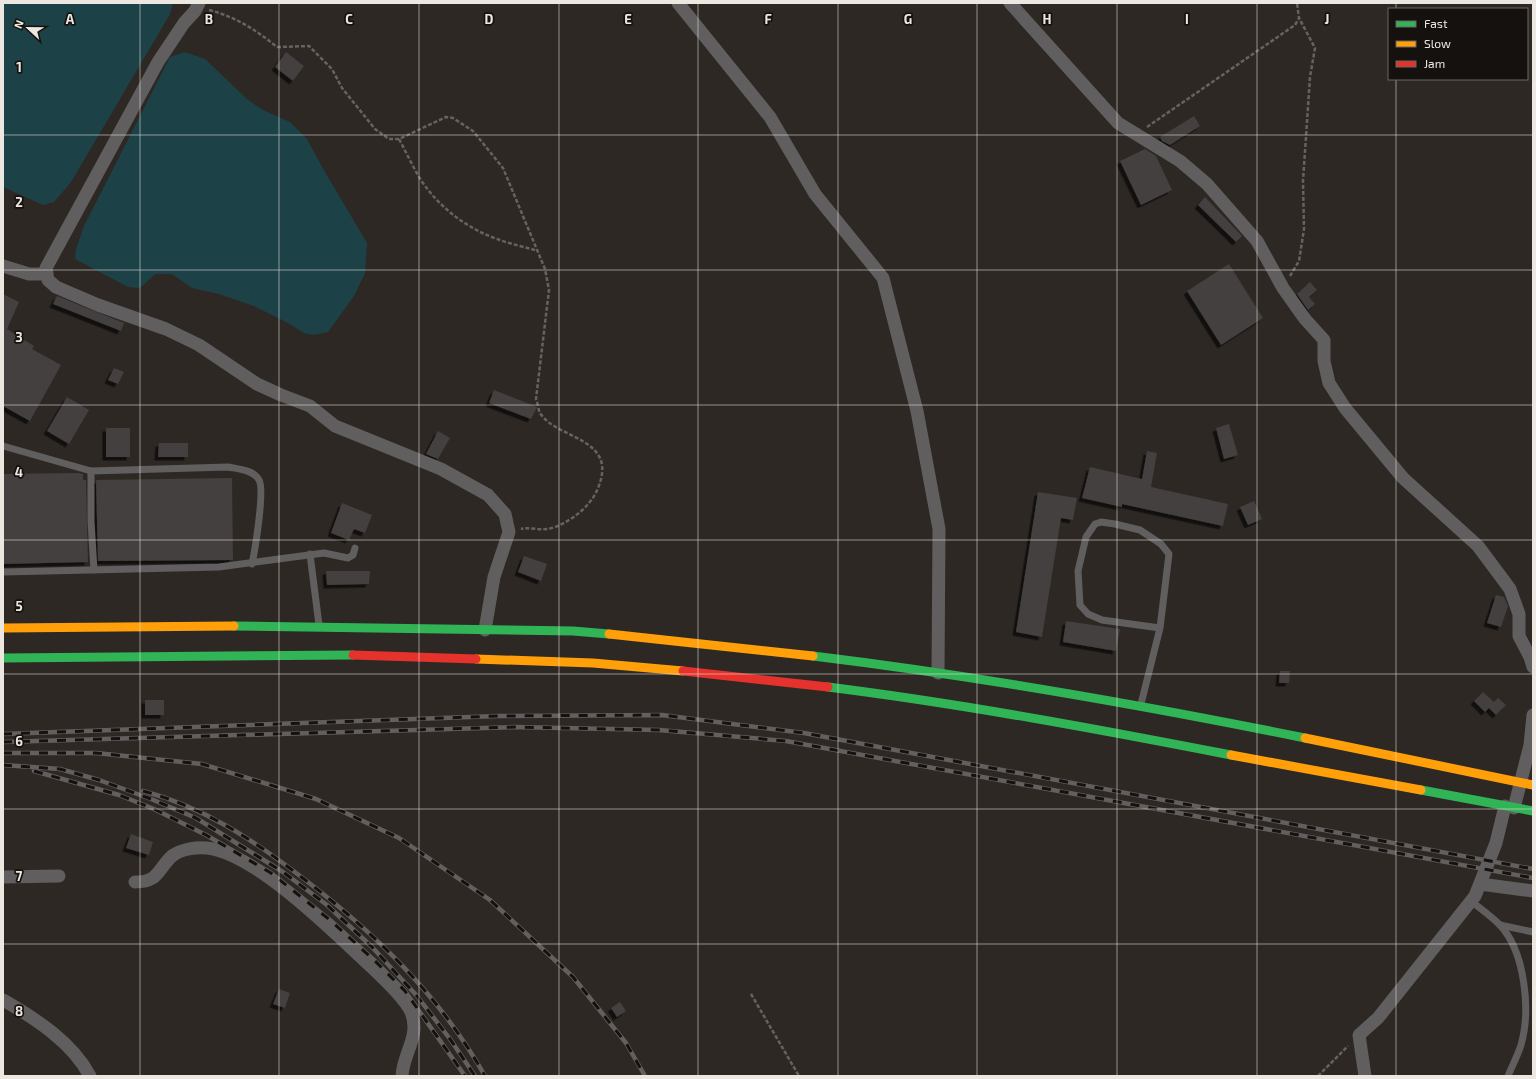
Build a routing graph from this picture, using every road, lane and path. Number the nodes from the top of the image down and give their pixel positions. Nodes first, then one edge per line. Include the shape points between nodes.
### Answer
1 (678, 3) edge
2 (1010, 3) edge
3 (1297, 3) edge
4 (198, 5) edge
5 (1299, 18) junction
6 (1137, 134) junction
7 (399, 139) junction
8 (539, 251) junction
9 (3, 266) edge
10 (46, 274) junction
11 (1283, 288) junction
12 (3, 446) edge
13 (91, 471) junction
14 (509, 532) junction
15 (355, 548) dead end
16 (310, 554) junction
17 (252, 564) junction
18 (94, 570) junction
19 (3, 572) edge
20 (319, 627) junction
21 (3, 628) edge
22 (1160, 628) junction
23 (485, 630) junction
24 (3, 658) edge
25 (1533, 667) edge
26 (938, 673) junction
27 (1140, 708) junction
28 (1533, 715) edge
29 (1527, 784) edge
30 (1509, 807) junction
31 (1533, 811) edge
32 (60, 876) dead end
33 (3, 878) edge
34 (135, 882) dead end
35 (1480, 884) junction
36 (1533, 891) edge
37 (1471, 901) junction
38 (1500, 925) junction
39 (1533, 932) edge
40 (751, 994) dead end
41 (3, 1000) edge
42 (1359, 1035) junction
43 (90, 1076) edge
44 (402, 1076) edge
45 (799, 1076) edge
46 (1318, 1076) edge
47 (1365, 1076) edge
48 (1508, 1076) edge

1 - 26 street via 770,117 815,194 883,278 917,411 939,529
2 - 6 street via 1108,113 1118,123
3 - 5 path
4 - 7 path via 235,19 277,47 309,46 332,69 342,88 375,129 389,139
4 - 10 street via 158,62 46,268
5 - 6 path via 1295,25
5 - 11 path via 1314,48 1303,181 1304,229 1299,261
6 - 11 street via 1180,161 1207,184 1258,241
7 - 8 path via 419,177 443,207 498,240
7 - 8 path via 446,117 464,124 488,148 502,168
8 - 14 path via 549,290 536,399 540,413 554,425 589,446 603,465 598,490 589,503 561,525 547,529 524,528
9 - 10 street via 29,274
10 - 14 street via 48,280 56,287 166,329 199,345 257,384 310,406 334,426 442,469 472,485 502,508
11 - 25 street via 1324,340 1324,361 1329,383 1345,408 1403,478 1478,546 1510,589 1518,614 1519,636
12 - 13 lane
13 - 17 lane via 228,467 253,474 259,480 262,492
13 - 18 lane via 88,522
14 - 23 street via 494,577
15 - 16 lane via 353,555 348,558 324,553
16 - 17 lane
16 - 20 lane
17 - 18 lane
18 - 19 lane
20 - 21 highway
20 - 23 highway
22 - 22 lane via 1169,554 1161,544 1140,530 1102,522 1095,524 1086,537 1078,571 1080,605 1088,614 1102,620
22 - 27 lane
23 - 26 highway via 573,631 642,637 787,652
24 - 30 highway via 363,655 643,667 906,697 1021,715
26 - 27 highway
27 - 29 highway
28 - 29 street
29 - 30 street
30 - 31 highway
30 - 35 street
32 - 33 street
34 - 44 street via 145,882 157,875 178,853 188,849 207,848 237,858 278,885 324,922 387,981 411,1011 415,1027
35 - 36 street
35 - 37 street
37 - 38 lane
37 - 42 street via 1378,1018
38 - 39 lane
38 - 48 lane via 1512,942 1520,962 1526,1003 1521,1044
40 - 45 path
41 - 43 street via 62,1040 85,1066
42 - 46 path
42 - 47 street

